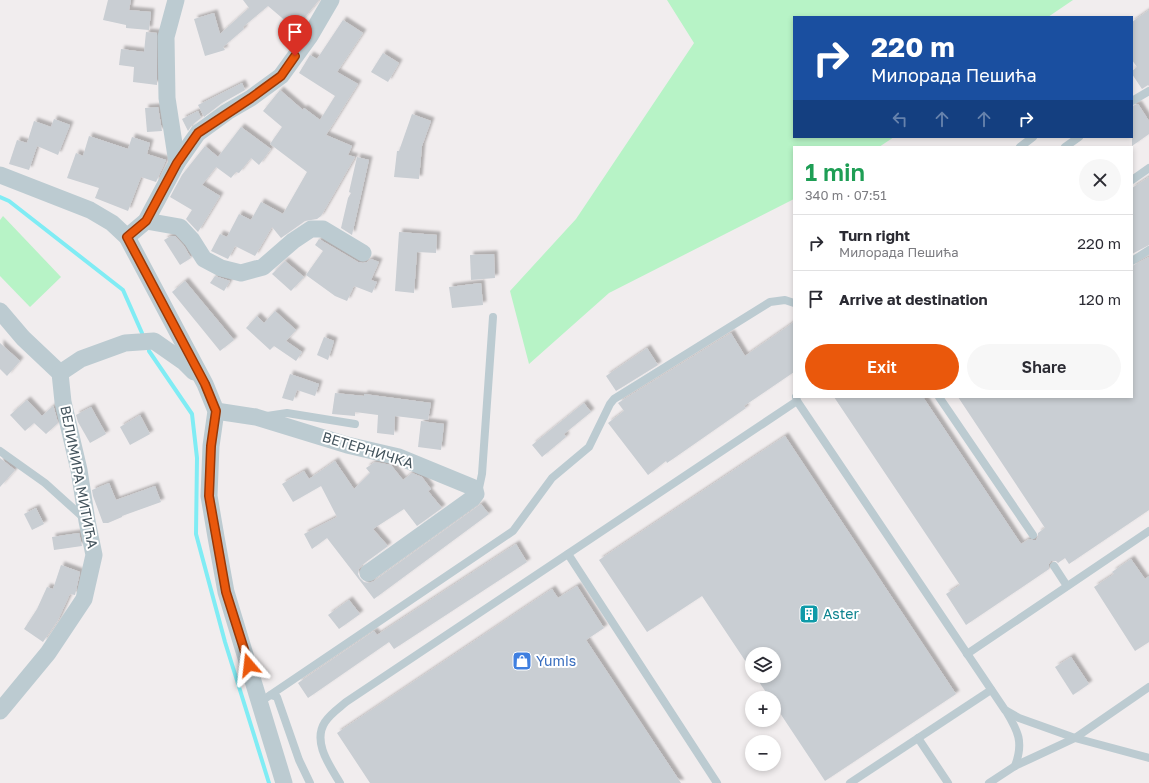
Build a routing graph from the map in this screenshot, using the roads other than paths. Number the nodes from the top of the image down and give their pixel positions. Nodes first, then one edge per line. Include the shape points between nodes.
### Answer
1 (176, 0) edge
2 (331, 0) edge
3 (1149, 91) edge
4 (1133, 100) edge
5 (1032, 138) edge
6 (1078, 138) edge
7 (1021, 146) edge
8 (1066, 146) edge
9 (177, 163) junction
10 (1149, 168) edge
11 (0, 175) edge
12 (1133, 179) edge
13 (146, 221) junction
14 (127, 237) junction
15 (1149, 250) edge
16 (363, 253) dead end
17 (1133, 260) edge
18 (793, 303) edge
19 (0, 311) edge
20 (493, 317) dead end
21 (60, 373) junction
22 (205, 384) junction
23 (940, 398) edge
24 (796, 399) edge
25 (216, 411) junction
26 (256, 417) junction
27 (356, 424) dead end
28 (0, 451) edge
29 (476, 492) junction
30 (87, 521) junction
31 (1149, 531) edge
32 (1033, 536) dead end
33 (568, 554) junction
34 (1054, 566) dead end
35 (368, 573) dead end
36 (1067, 586) junction
37 (967, 654) junction
38 (1149, 687) edge
39 (991, 690) junction
40 (266, 698) junction
41 (1006, 710) junction
42 (0, 711) edge
43 (918, 738) junction
44 (1075, 738) junction
45 (1149, 758) edge
46 (1015, 766) junction
47 (284, 783) edge
48 (310, 783) edge
49 (340, 783) edge
50 (718, 783) edge
51 (850, 783) edge
52 (948, 783) edge
53 (989, 783) edge

1 - 9 street via 166,36 167,98
2 - 9 street via 310,36 281,76 198,133
3 - 4 lane
5 - 7 lane
6 - 8 lane
9 - 13 street
10 - 12 lane
11 - 14 street via 90,210 112,223
13 - 14 street
13 - 16 street via 180,227 204,258 221,268 242,273 263,267 311,229 323,229
14 - 22 street
15 - 17 lane
18 - 40 lane via 785,300 770,302 614,400 589,447 552,478 513,531
19 - 21 street via 23,338
20 - 29 lane via 482,474
21 - 22 street via 81,359 125,344 154,341 184,362
21 - 30 street, ВЕЛИМИРА МИТИЋА via 63,402 79,470
22 - 25 street
23 - 32 lane
24 - 33 lane
24 - 37 lane
25 - 26 street, ВЕТЕРНИЧКА
25 - 40 street via 211,446 209,496 226,592
26 - 27 lane via 287,413
26 - 29 street, ВЕТЕРНИЧКА via 347,445 399,457 472,487
28 - 30 lane via 45,483
29 - 35 street via 473,498
30 - 42 street, ВЕЛИМИРА МИТИЋА via 94,555 84,599 48,653
31 - 36 lane
33 - 49 lane via 346,702 330,716 322,726 320,739 328,763
33 - 50 lane
34 - 36 lane
36 - 37 lane
37 - 39 lane
38 - 44 lane
39 - 41 lane
39 - 43 lane
40 - 47 street
40 - 48 lane via 277,697
41 - 44 lane via 1019,718
41 - 46 lane via 1016,729 1020,744
43 - 51 lane
43 - 52 lane
44 - 45 lane
44 - 46 lane
46 - 53 lane

